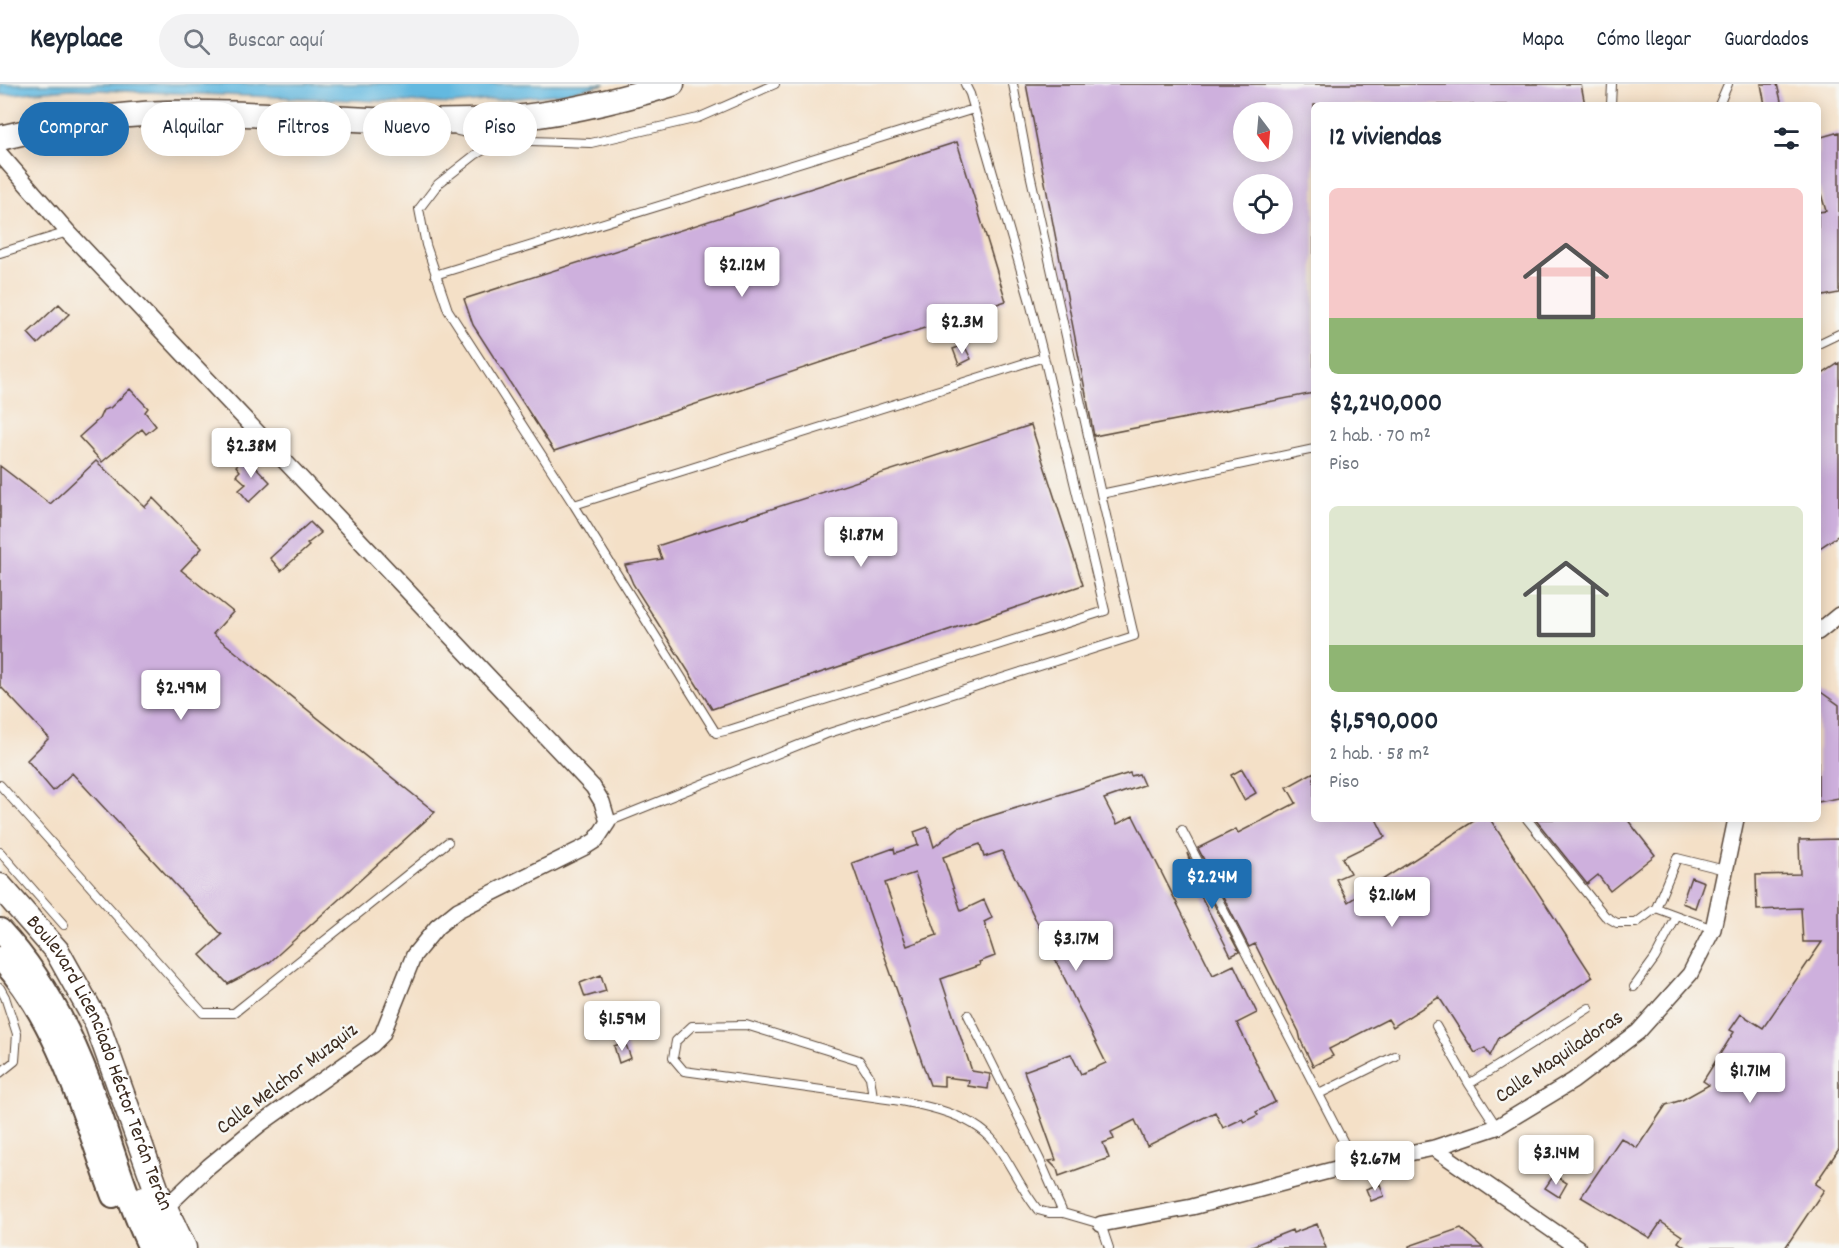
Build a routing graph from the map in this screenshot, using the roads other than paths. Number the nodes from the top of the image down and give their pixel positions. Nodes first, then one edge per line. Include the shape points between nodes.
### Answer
1 (672, 84) edge
2 (775, 84) edge
3 (965, 84) edge
4 (1013, 84) edge
5 (1612, 84) edge
6 (1728, 84) edge
7 (1611, 102) edge
8 (1720, 102) edge
9 (974, 109) junction
10 (363, 119) edge
11 (451, 121) edge
12 (0, 138) edge
13 (537, 141) edge
14 (0, 154) edge
15 (474, 156) edge
16 (68, 232) junction
17 (0, 253) edge
18 (435, 275) junction
19 (1839, 334) edge
20 (1821, 343) edge
21 (1044, 357) junction
22 (1311, 450) edge
23 (1101, 494) junction
24 (574, 506) junction
25 (1839, 615) edge
26 (1821, 630) edge
27 (0, 785) edge
28 (608, 822) junction
29 (1529, 822) edge
30 (1735, 822) edge
31 (1182, 830) dead end
32 (448, 842) dead end
33 (0, 852) edge
34 (1725, 870) junction
35 (0, 886) edge
36 (1656, 908) junction
37 (0, 910) edge
38 (1677, 916) junction
39 (64, 925) dead end
40 (1713, 929) junction
41 (0, 930) edge
42 (0, 958) edge
43 (1634, 987) dead end
44 (0, 988) edge
45 (1590, 1008) dead end
46 (968, 1015) dead end
47 (1436, 1026) dead end
48 (1395, 1056) dead end
49 (0, 1073) edge
50 (1469, 1084) junction
51 (1319, 1094) junction
52 (873, 1097) junction
53 (1497, 1127) junction
54 (1434, 1148) junction
55 (1355, 1164) junction
56 (165, 1208) junction
57 (1063, 1213) junction
58 (1101, 1224) junction
59 (135, 1248) edge
60 (150, 1248) edge
61 (165, 1248) edge
62 (184, 1248) edge
63 (1109, 1248) edge
64 (1578, 1248) edge

1 - 11 highway via 563,112
2 - 13 lane via 698,118 591,143
3 - 9 lane
4 - 23 lane
5 - 7 lane
6 - 8 lane
9 - 18 lane
9 - 21 lane
10 - 12 highway via 166,113 109,116
14 - 16 street
15 - 18 lane via 438,184 419,209
16 - 17 lane
16 - 28 street via 593,788
18 - 24 lane via 448,310
19 - 20 lane
21 - 24 lane
21 - 24 lane via 1105,611 716,734
22 - 23 lane
23 - 28 lane via 1134,636 826,734
25 - 26 street
27 - 32 lane via 203,1012 234,1013
28 - 56 street, Calle Melchor Muzquiz via 585,848 458,910 437,927 414,955 382,1035 259,1125
29 - 36 lane via 1605,916 1617,923 1636,923
30 - 34 street, Calle Maquiladoras
31 - 51 lane
33 - 39 lane
34 - 36 lane via 1677,858
34 - 40 street, Calle Maquiladoras
35 - 56 highway, Boulevard Licenciado Héctor Terán Terán via 57,951 96,1021
36 - 38 lane
37 - 61 highway, Boulevard Licenciado Héctor Terán Terán via 35,948 77,1016
38 - 40 lane
38 - 43 lane
40 - 53 street, Calle Maquiladoras via 1690,974 1638,1032 1573,1081
41 - 60 main road, Boulevard Licenciado Héctor Terán Terán via 51,1001 72,1041
42 - 59 main road, Boulevard Licenciado Héctor Terán Terán via 18,978 60,1051
44 - 49 lane via 17,1034 15,1061
45 - 50 lane
46 - 57 lane
47 - 50 lane
48 - 51 lane
50 - 53 lane
51 - 55 lane
52 - 52 lane via 870,1077 859,1060 746,1025 692,1026 676,1041 673,1058 684,1071
52 - 57 lane via 954,1115 986,1132 1038,1210
53 - 54 street, Calle Maquiladoras
54 - 55 street, Calle Maquiladoras
54 - 64 street
55 - 58 street, Calle Maquiladoras via 1192,1207
56 - 62 highway, Boulevard Licenciado Héctor Terán Terán
57 - 58 lane
58 - 63 lane

